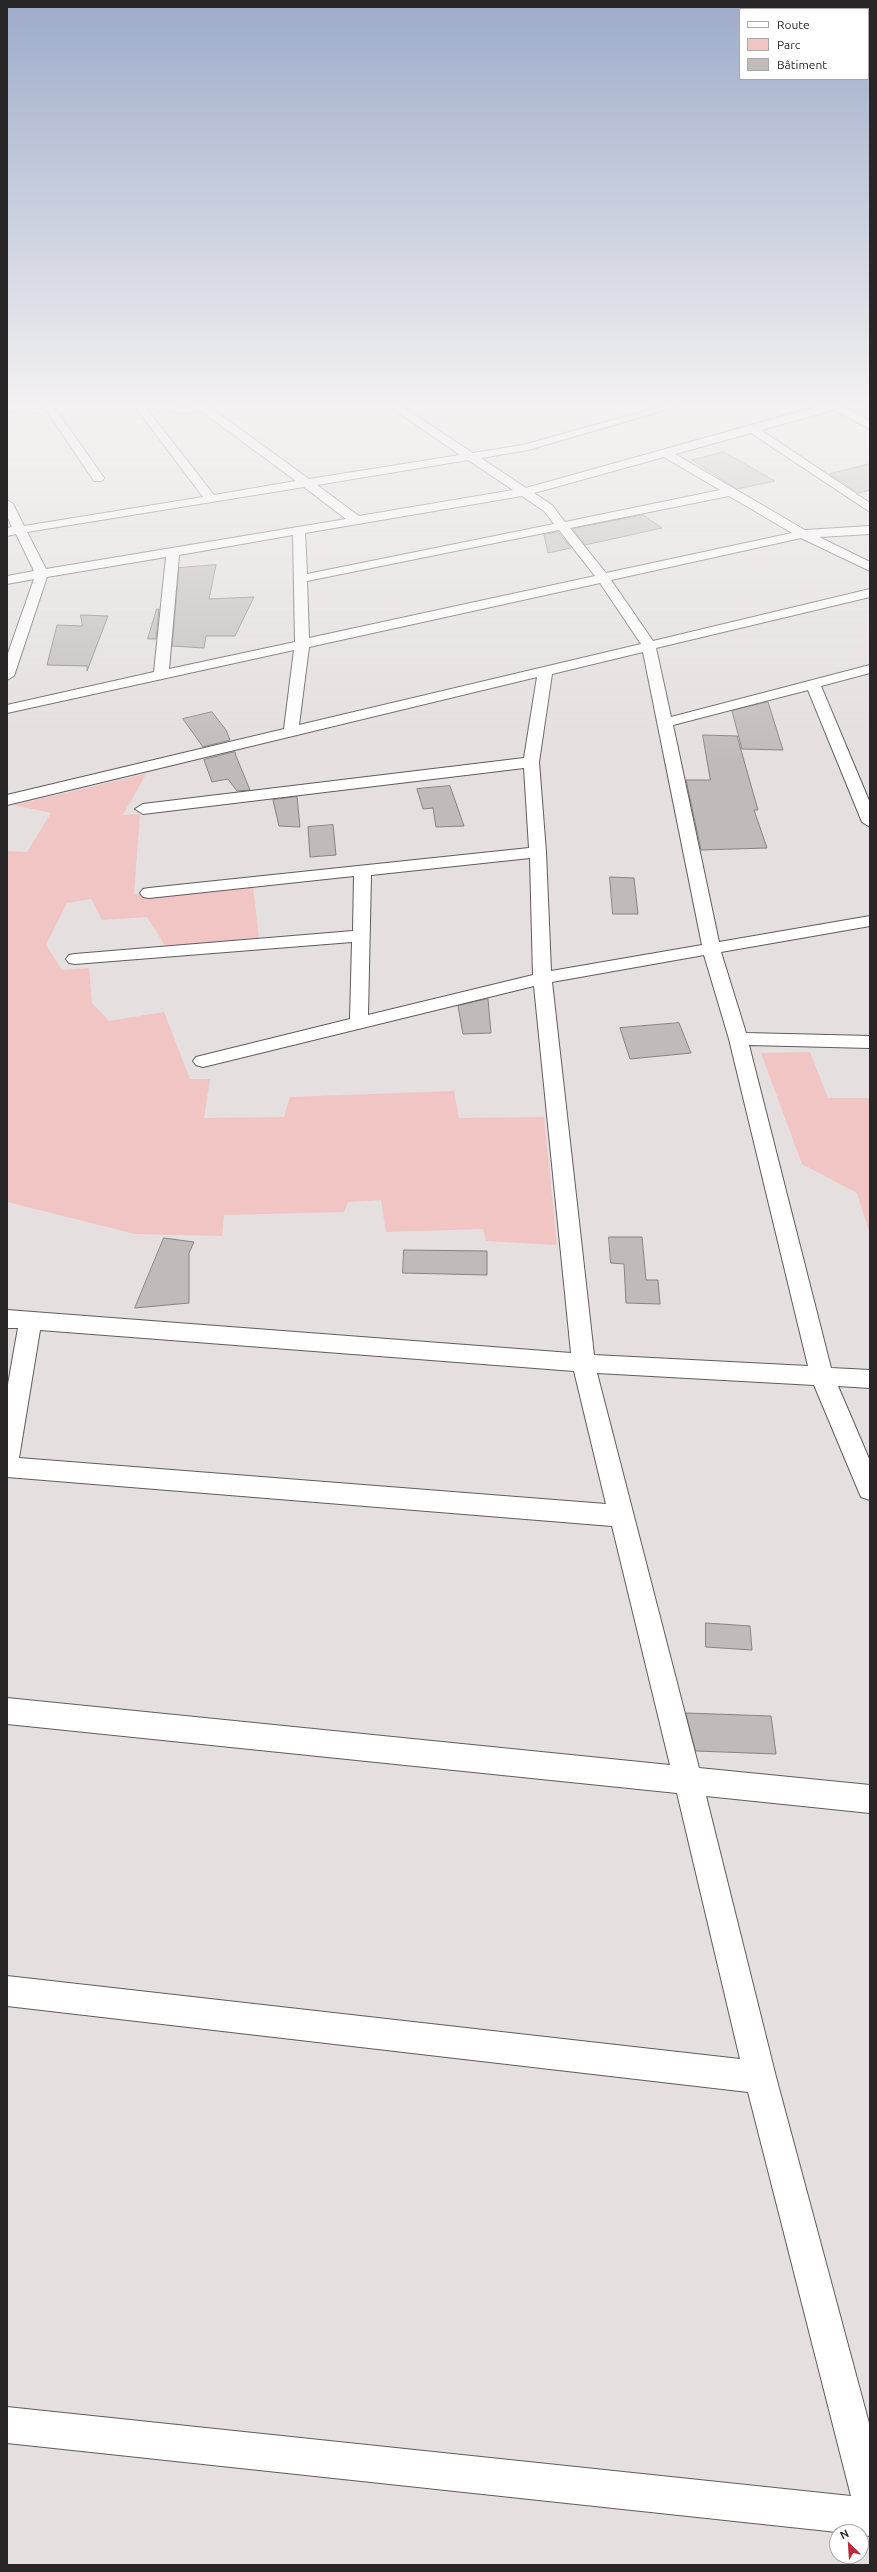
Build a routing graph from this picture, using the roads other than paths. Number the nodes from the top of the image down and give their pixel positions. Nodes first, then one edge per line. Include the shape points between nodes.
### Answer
1 (17, 524) edge
2 (57, 524) edge
3 (333, 524) edge
4 (572, 524) edge
5 (786, 524) edge
6 (562, 526) junction
7 (20, 530) junction
8 (299, 530) junction
9 (870, 530) edge
10 (7, 532) edge
11 (803, 534) junction
12 (173, 551) junction
13 (870, 567) edge
14 (42, 574) junction
15 (604, 578) junction
16 (299, 579) junction
17 (7, 580) edge
18 (870, 593) edge
19 (302, 644) junction
20 (649, 646) junction
21 (870, 669) edge
22 (545, 671) junction
23 (161, 675) junction
24 (7, 676) edge
25 (813, 684) junction
26 (7, 709) edge
27 (664, 723) junction
28 (291, 732) junction
29 (531, 762) junction
30 (7, 800) edge
31 (143, 809) dead end
32 (870, 822) edge
33 (538, 852) junction
34 (364, 869) junction
35 (149, 893) dead end
36 (870, 921) edge
37 (362, 936) junction
38 (712, 947) junction
39 (75, 959) dead end
40 (542, 978) junction
41 (359, 1022) junction
42 (738, 1039) junction
43 (870, 1042) edge
44 (203, 1061) dead end
45 (7, 1319) edge
46 (31, 1320) junction
47 (583, 1362) junction
48 (822, 1376) junction
49 (870, 1378) edge
50 (7, 1456) edge
51 (7, 1467) edge
52 (870, 1490) edge
53 (622, 1516) junction
54 (7, 1711) edge
55 (688, 1779) junction
56 (870, 1799) edge
57 (7, 1991) edge
58 (760, 2077) junction
59 (7, 2425) edge
60 (870, 2497) edge
61 (870, 2517) edge

1 - 7 street
2 - 7 street
3 - 8 street
4 - 6 street
5 - 11 street
6 - 15 street
6 - 16 street
7 - 10 street
7 - 14 street
8 - 12 street
8 - 16 street
9 - 11 street
11 - 13 street
11 - 15 street
12 - 14 street
12 - 23 street
14 - 17 street
14 - 24 street
15 - 19 street
15 - 20 street
16 - 19 street
18 - 20 street
19 - 23 street
19 - 28 street
20 - 22 street
20 - 27 street
21 - 25 street
22 - 28 street
22 - 29 street
23 - 26 street
25 - 27 street
25 - 32 street
27 - 38 street
28 - 30 street
29 - 31 street
29 - 33 street
33 - 34 street
33 - 40 street
34 - 35 street
34 - 37 street
36 - 38 street
37 - 39 street
37 - 41 street
38 - 40 street
38 - 42 street
40 - 41 street
40 - 47 street
41 - 44 street
42 - 43 street
42 - 48 street
45 - 46 street
46 - 47 street
46 - 50 street
47 - 48 street
47 - 53 street
48 - 49 street
48 - 52 street
51 - 53 street
53 - 55 street
54 - 55 street via 315,1744
55 - 56 street
55 - 58 street
57 - 58 street
58 - 60 street
59 - 61 street

